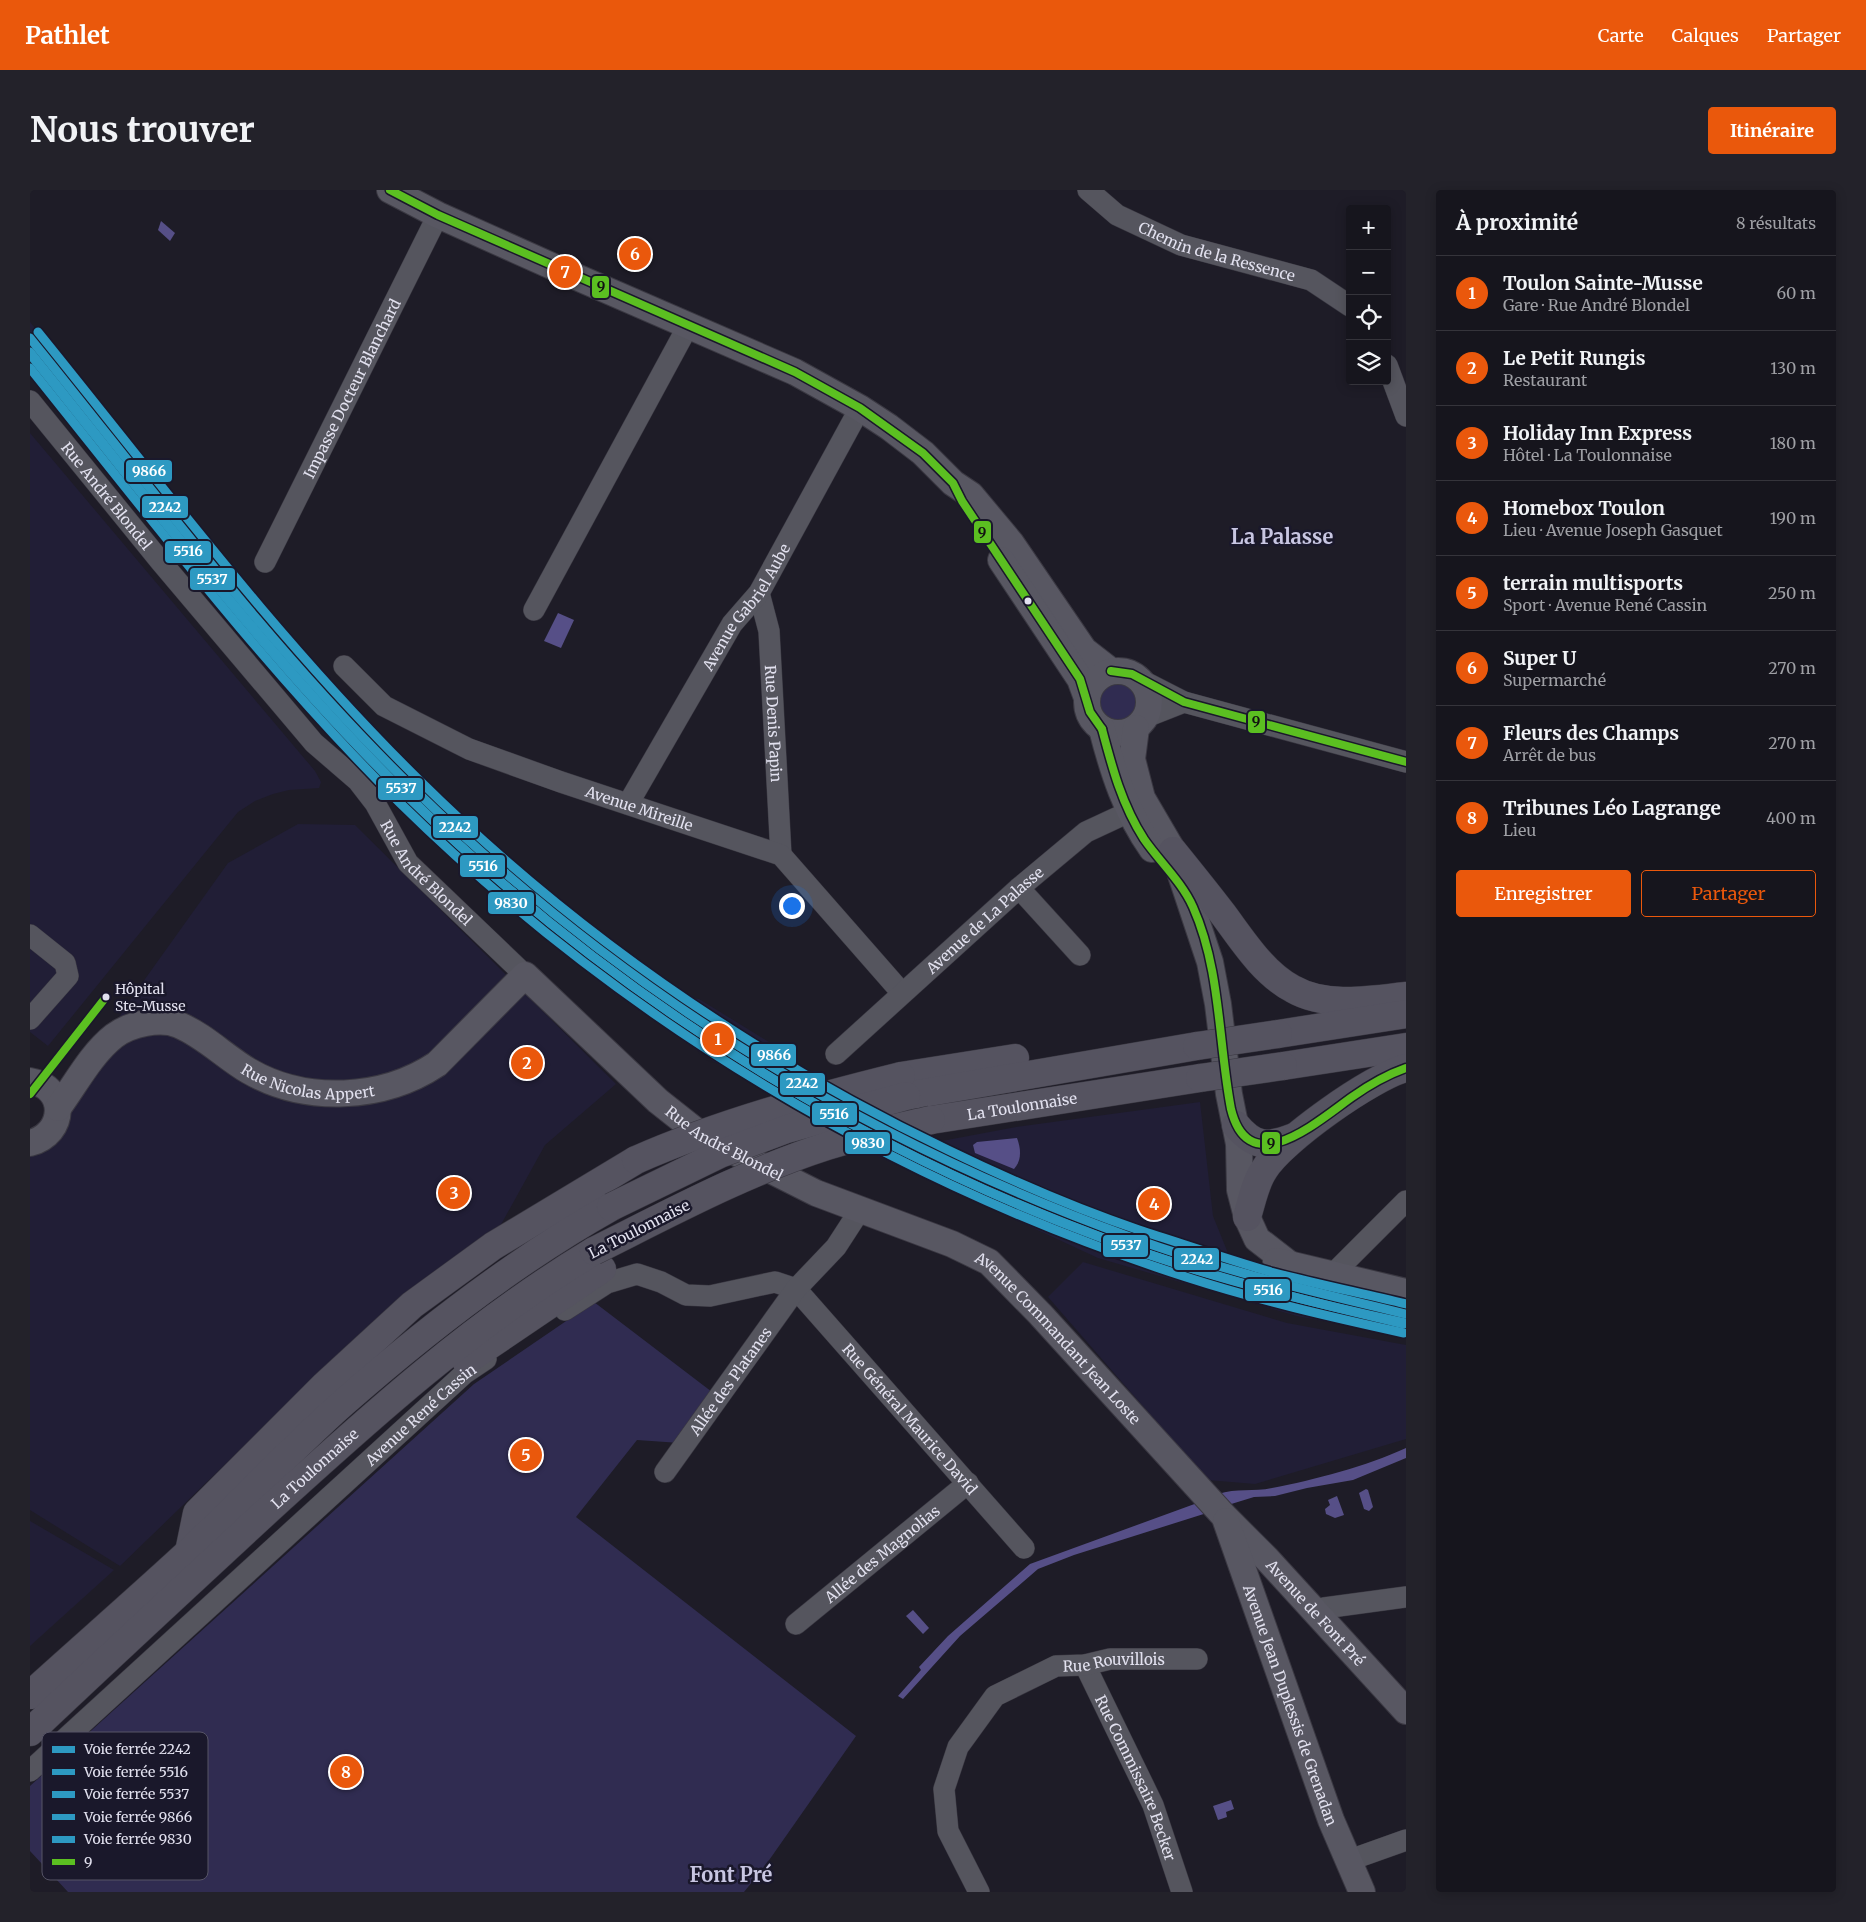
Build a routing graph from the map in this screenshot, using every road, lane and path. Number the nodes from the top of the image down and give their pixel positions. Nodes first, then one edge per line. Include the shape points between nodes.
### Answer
1 (390, 190) edge
2 (1088, 190) edge
3 (438, 215) junction
4 (1346, 303) edge
5 (688, 326) junction
6 (1391, 376) edge
7 (30, 401) edge
8 (860, 408) junction
9 (1406, 416) edge
10 (265, 562) dead end
11 (759, 593) junction
12 (534, 610) dead end
13 (1051, 617) junction
14 (344, 666) dead end
15 (1111, 671) junction
16 (1141, 680) junction
17 (1087, 698) junction
18 (1184, 702) junction
19 (1141, 722) junction
20 (1102, 728) junction
21 (1406, 762) edge
22 (628, 804) junction
23 (1135, 805) junction
24 (1173, 851) junction
25 (781, 855) junction
26 (1019, 888) junction
27 (1188, 898) junction
28 (30, 935) edge
29 (1080, 955) dead end
30 (525, 975) junction
31 (902, 993) junction
32 (1406, 996) edge
33 (35, 1014) edge
34 (1406, 1014) edge
35 (1406, 1047) edge
36 (836, 1054) dead end
37 (1406, 1068) edge
38 (903, 1086) junction
39 (45, 1092) edge
40 (1229, 1094) junction
41 (1236, 1125) junction
42 (1294, 1137) junction
43 (30, 1143) edge
44 (1406, 1201) edge
45 (860, 1210) junction
46 (1247, 1217) junction
47 (1292, 1266) junction
48 (1331, 1276) junction
49 (796, 1289) junction
50 (1406, 1292) edge
51 (665, 1472) dead end
52 (968, 1483) junction
53 (1224, 1516) junction
54 (1024, 1548) dead end
55 (189, 1552) junction
56 (1267, 1559) junction
57 (1241, 1567) junction
58 (1406, 1597) edge
59 (1316, 1614) junction
60 (796, 1624) dead end
61 (1197, 1659) dead end
62 (1085, 1665) junction
63 (30, 1695) edge
64 (1406, 1711) edge
65 (30, 1732) edge
66 (72, 1732) edge
67 (42, 1759) edge
68 (30, 1770) edge
69 (1406, 1840) edge
70 (1350, 1860) junction
71 (979, 1892) edge
72 (1182, 1892) edge
73 (1362, 1892) edge

1 - 3 main road
2 - 4 street, Chemin de la Ressence via 1117,215 1180,246 1304,278
3 - 5 main road
3 - 10 street, Impasse Docteur Blanchard
5 - 8 main road via 795,372
5 - 12 street
6 - 9 street
7 - 30 street, Rue André Blondel via 314,743 358,781 375,803 408,863
8 - 11 street, Avenue Gabriel Aube
8 - 13 main road via 923,453 953,483 971,494 981,516
11 - 22 street, Avenue Gabriel Aube via 732,624
11 - 25 street, Rue Denis Papin via 769,631
13 - 15 main road
13 - 17 main road
14 - 22 street, Avenue Mireille via 384,706 469,749
15 - 16 main road via 1127,672
15 - 17 main road via 1095,681
16 - 18 street
16 - 19 main road via 1150,698
17 - 20 main road via 1090,716
18 - 19 street
18 - 21 street
19 - 20 main road via 1120,733
19 - 23 main road via 1132,759
20 - 23 main road via 1111,763
22 - 25 street, Avenue Mireille
23 - 24 main road
23 - 26 street, Avenue de La Palasse via 1086,832
23 - 27 main road via 1144,837
24 - 27 main road
24 - 32 highway via 1255,957 1293,990 1338,1000 1364,1001
25 - 31 street
26 - 29 street
26 - 31 street, Avenue de La Palasse
27 - 40 main road via 1210,962
28 - 33 street via 65,963 68,976
30 - 39 main road, Rue Nicolas Appert via 437,1064 400,1084 375,1090 329,1093 277,1084 250,1072 178,1024 156,1022 134,1026 115,1036 82,1074
30 - 45 main road, Rue André Blondel via 658,1101 701,1135 816,1193
31 - 36 street, Avenue de La Palasse
34 - 38 highway, La Toulonnaise, bridge via 1146,1054
35 - 65 highway, La Toulonnaise, bridge via 931,1120 827,1146 705,1195 598,1260 554,1275 418,1377 336,1448
37 - 42 highway via 1395,1070 1369,1084
38 - 55 highway, La Toulonnaise, bridge via 720,1154 573,1228 454,1311 390,1363 342,1404
38 - 55 highway, bridge via 763,1114 666,1147 636,1160 492,1246 412,1305 325,1385 197,1513
39 - 43 main road, Rue Nicolas Appert via 54,1128 39,1141
40 - 41 main road
40 - 47 main road via 1221,1125 1223,1190 1231,1225 1239,1239 1255,1252
41 - 42 highway via 1243,1134 1264,1145
41 - 46 main road via 1240,1190
42 - 46 highway via 1264,1170
44 - 48 street
45 - 49 street via 836,1247
45 - 53 main road, Avenue Commandant Jean Loste via 952,1244 989,1262
46 - 47 main road via 1257,1239
47 - 48 main road
48 - 50 main road
49 - 51 street, Allée des Platanes
49 - 52 street, Rue Général Maurice David
49 - 66 street, Avenue René Cassin via 775,1282 710,1296 686,1295 637,1274 607,1283 465,1373
52 - 54 street, Rue Général Maurice David
52 - 60 street, Allée des Magnolias
53 - 56 main road, Avenue de Font Pré
53 - 57 main road, Avenue Jean Duplessis de Grenadan
55 - 63 highway, La Toulonnaise
56 - 57 street via 1252,1555 1244,1558
56 - 59 main road, Avenue de Font Pré
57 - 70 main road, Avenue Jean Duplessis de Grenadan via 1331,1820
58 - 59 street via 1324,1608
59 - 64 main road, Avenue de Font Pré
61 - 62 street, Rue Rouvillois via 1110,1660
62 - 71 street, Rue Rouvillois via 1056,1666 995,1696 958,1747 944,1789 948,1831
62 - 72 street, Rue Commissaire Becker via 1153,1805
67 - 68 street, Avenue René Cassin
69 - 70 street
70 - 73 main road, Avenue Jean Duplessis de Grenadan

